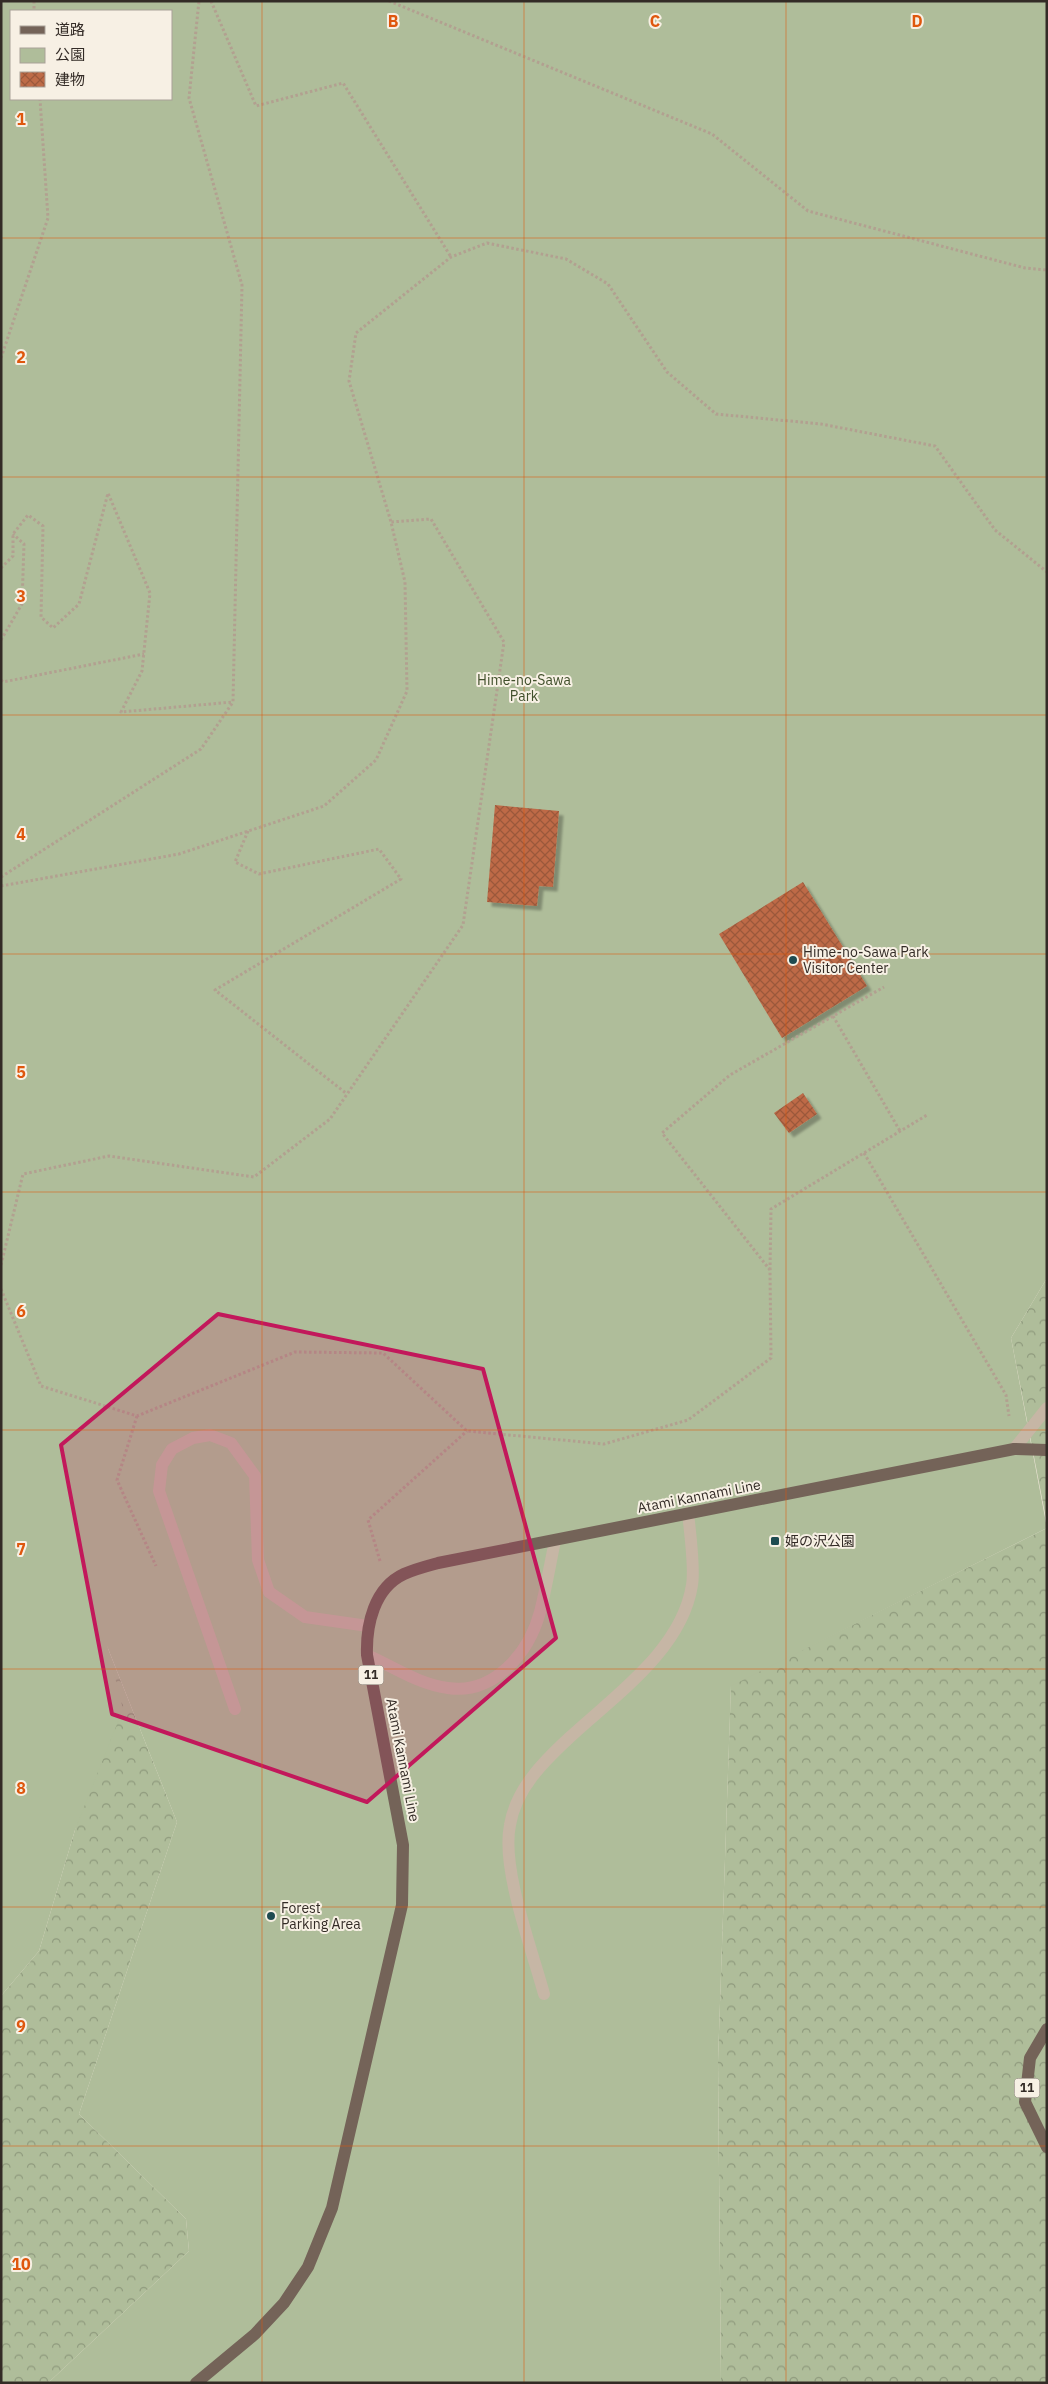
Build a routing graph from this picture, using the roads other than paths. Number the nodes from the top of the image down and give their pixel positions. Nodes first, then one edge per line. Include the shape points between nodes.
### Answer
1 (1047, 1408) edge
2 (1014, 1449) junction
3 (1047, 1450) edge
4 (688, 1513) junction
5 (556, 1541) junction
6 (368, 1626) junction
7 (367, 1655) junction
8 (235, 1710) dead end
9 (544, 1994) dead end
10 (1047, 2029) edge
11 (1047, 2147) edge
12 (196, 2383) edge

1 - 2 street
2 - 3 main road, Atami Kannami Line / 11
2 - 4 main road, Atami Kannami Line / 11
4 - 5 main road, Atami Kannami Line / 11
4 - 9 street via 693,1584 678,1630 650,1664 541,1764 521,1796 510,1824 509,1868
5 - 6 main road, Atami Kannami Line / 11 via 422,1567 402,1574 375,1603
5 - 7 street via 540,1614 531,1633 510,1665 486,1684 466,1690 431,1684
6 - 7 main road, Atami Kannami Line / 11
6 - 8 street via 305,1616 268,1592 258,1560 255,1476 231,1443 210,1435 193,1438 172,1449 162,1466 159,1491
7 - 12 main road, Atami Kannami Line / 11 via 403,1845 402,1906 337,2189 308,2267 284,2303 255,2334
10 - 11 main road, 11 via 1030,2058 1025,2102

